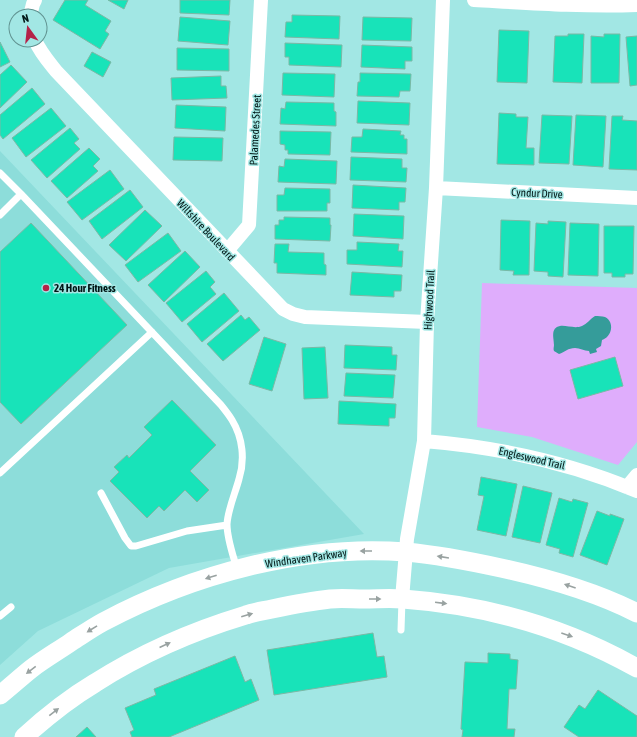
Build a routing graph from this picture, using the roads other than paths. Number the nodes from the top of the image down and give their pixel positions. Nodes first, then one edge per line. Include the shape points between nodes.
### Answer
1 (261, 0) edge
2 (443, 0) edge
3 (474, 0) edge
4 (637, 5) edge
5 (38, 48) edge
6 (0, 172) edge
7 (436, 188) junction
8 (21, 194) junction
9 (637, 198) edge
10 (0, 215) edge
11 (227, 251) junction
12 (427, 322) junction
13 (152, 332) junction
14 (424, 441) junction
15 (0, 473) edge
16 (637, 475) edge
17 (632, 489) edge
18 (101, 494) dead end
19 (227, 524) junction
20 (405, 552) junction
21 (237, 569) junction
22 (402, 599) junction
23 (11, 607) dead end
24 (637, 612) edge
25 (0, 616) edge
26 (402, 630) dead end
27 (637, 668) edge
28 (0, 695) edge
29 (24, 737) edge

1 - 11 street, Palamedes Street via 249,225
2 - 7 street, Highwood Trail
3 - 4 street via 566,5
5 - 11 street, Wiltshire Boulevard via 56,71
6 - 8 lane
7 - 9 street, Cyndur Drive
7 - 12 street, Highwood Trail
8 - 10 lane
8 - 13 lane
11 - 12 street, Wiltshire Boulevard via 278,305 292,314 305,317
12 - 14 street, Highwood Trail
13 - 15 lane
13 - 19 lane via 221,405 239,433 242,447 240,478
14 - 17 street, Engleswood Trail via 482,447 538,458
14 - 20 street, Highwood Trail
16 - 17 street
18 - 19 lane via 131,546
19 - 21 lane
20 -> 21 main road, Windhaven Parkway via 361,551 318,554
20 - 22 street, Highwood Trail
24 -> 20 main road, Windhaven Parkway via 566,584 526,573 442,556
21 -> 28 main road, Windhaven Parkway via 156,596 101,623 33,668
22 - 26 lane
22 -> 27 main road via 456,605 501,614 572,637
29 -> 22 main road via 57,709 115,670 210,627 247,614 289,605 332,599
23 - 25 lane

